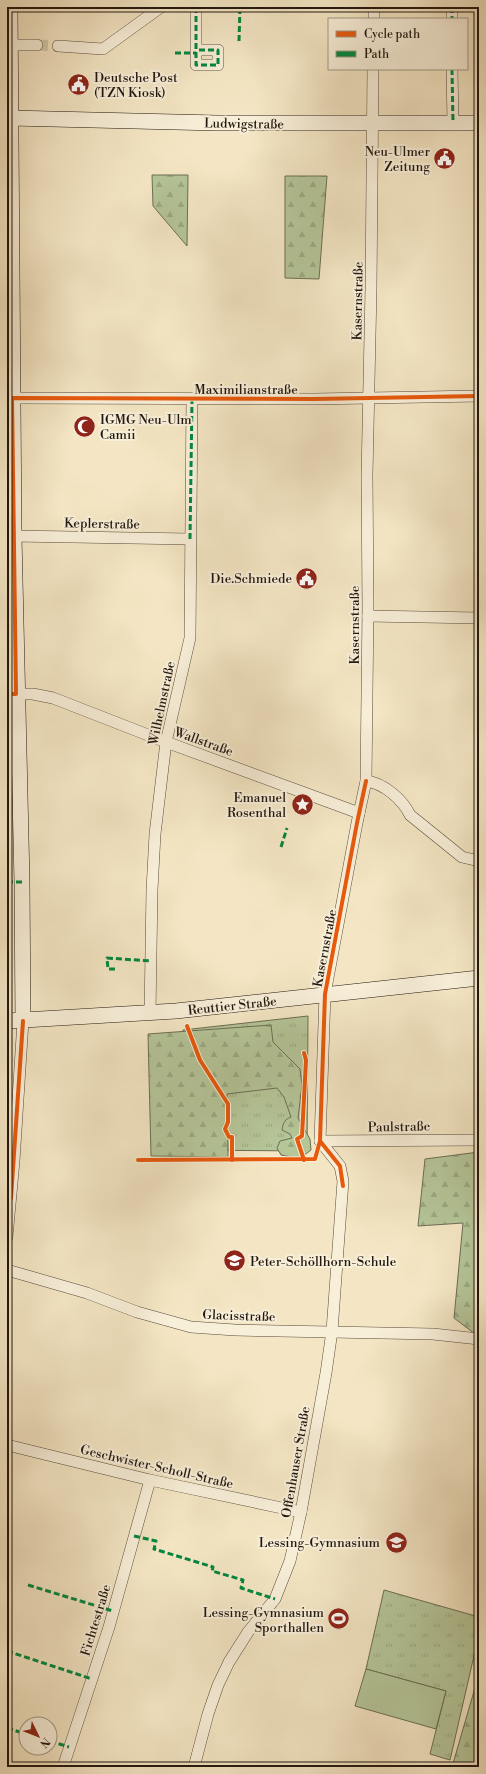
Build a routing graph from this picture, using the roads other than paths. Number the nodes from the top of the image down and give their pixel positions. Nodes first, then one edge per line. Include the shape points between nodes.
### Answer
1 (10, 7) edge
2 (160, 7) edge
3 (196, 7) edge
4 (374, 7) edge
5 (452, 7) edge
6 (374, 18) edge
7 (452, 18) edge
8 (10, 45) junction
9 (37, 46) tunnel mouth
10 (58, 46) tunnel mouth
11 (196, 50) dead end
12 (373, 70) edge
13 (452, 70) edge
14 (10, 118) junction
15 (453, 123) junction
16 (479, 123) edge
17 (373, 124) junction
18 (479, 396) edge
19 (369, 397) junction
20 (12, 398) junction
21 (192, 399) junction
22 (14, 536) junction
23 (190, 538) junction
24 (368, 616) junction
25 (479, 618) edge
26 (12, 694) edge
27 (166, 742) junction
28 (366, 781) junction
29 (359, 813) junction
30 (479, 861) edge
31 (479, 978) edge
32 (457, 980) junction
33 (479, 987) edge
34 (325, 994) junction
35 (150, 1013) junction
36 (23, 1021) junction
37 (7, 1022) edge
38 (479, 1140) edge
39 (320, 1141) junction
40 (7, 1237) edge
41 (7, 1270) edge
42 (332, 1331) junction
43 (479, 1339) edge
44 (7, 1445) edge
45 (150, 1480) junction
46 (301, 1512) junction
47 (63, 1767) edge
48 (194, 1767) edge

1 - 8 street
2 - 10 street via 103,49
3 - 11 street
4 - 6 street
5 - 7 street
8 - 9 street
8 - 14 street
12 - 17 street, Kasernstraße
13 - 15 street
14 - 17 street, Ludwigstraße
14 - 20 street
15 - 16 street, Ludwigstraße
15 - 17 street, Ludwigstraße
17 - 19 street, Kasernstraße
18 - 19 street, Maximilianstraße
19 - 21 street, Maximilianstraße
19 - 24 street, Kasernstraße
20 - 21 street, Maximilianstraße
20 - 22 street
21 - 23 street, Wilhelmstraße
22 - 23 street, Keplerstraße
22 - 26 street
23 - 27 street, Wilhelmstraße via 190,638
24 - 25 street
24 - 28 street, Kasernstraße
26 - 27 street, Wallstraße via 54,698
26 - 36 street via 22,882
27 - 29 street, Wallstraße
27 - 35 street, Wilhelmstraße via 155,834
28 - 29 street, Kasernstraße
28 - 30 street via 374,782 390,792 406,807 410,815 462,857
29 - 34 street, Kasernstraße
31 - 32 street, Reuttier Straße
32 - 33 street, Reuttier Straße
32 - 34 street, Reuttier Straße
34 - 35 street, Reuttier Straße
34 - 39 street, Kasernstraße
35 - 36 street, Reuttier Straße
36 - 37 street, Reuttier Straße
36 - 40 street
38 - 39 street, Paulstraße
39 - 42 street, Offenhauser Straße via 340,1166 343,1186
41 - 42 street, Glacisstraße via 191,1327
42 - 43 street, Glacisstraße via 433,1334
42 - 46 street, Offenhauser Straße
44 - 45 street, Geschwister-Scholl-Straße
45 - 46 street, Geschwister-Scholl-Straße
45 - 47 street, Fichtestraße via 109,1627
46 - 48 street, Offenhauser Straße via 290,1561 275,1599 248,1632 229,1662 208,1714

